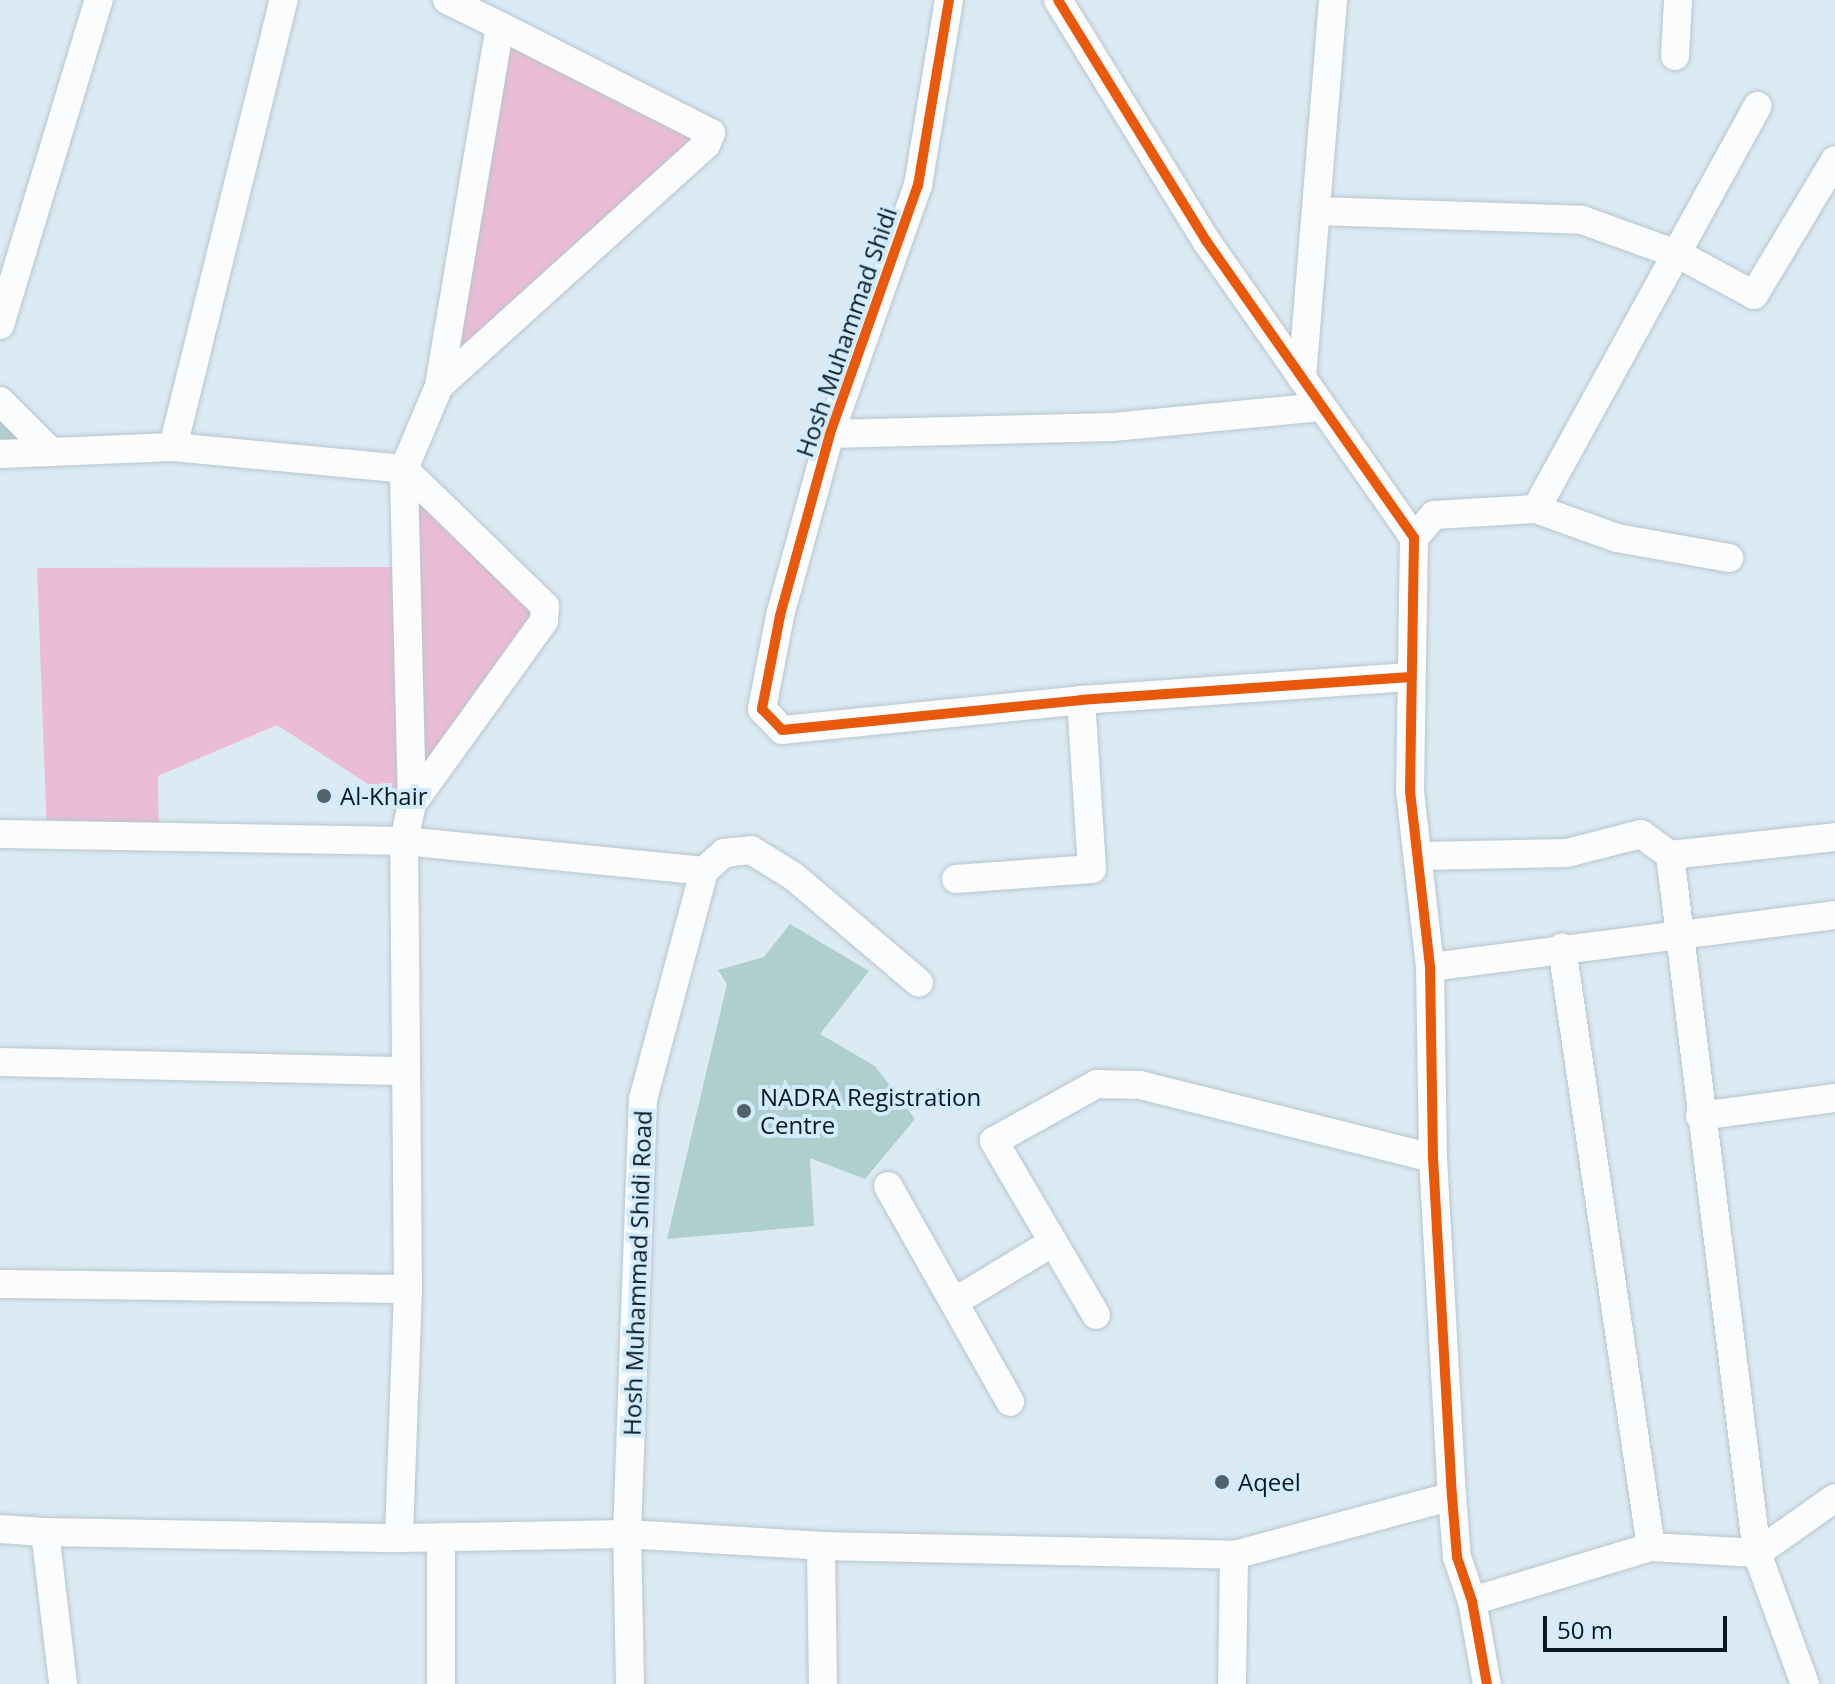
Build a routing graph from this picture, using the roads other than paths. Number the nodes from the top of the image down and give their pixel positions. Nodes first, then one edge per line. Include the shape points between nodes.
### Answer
1 (99, 0) edge
2 (284, 0) edge
3 (447, 0) edge
4 (949, 0) edge
5 (1058, 0) edge
6 (1333, 0) edge
7 (1678, 0) edge
8 (500, 26) junction
9 (1675, 56) dead end
10 (1758, 106) dead end
11 (1835, 160) edge
12 (1316, 211) junction
13 (1680, 255) junction
14 (0, 325) edge
15 (1302, 378) junction
16 (439, 386) junction
17 (0, 401) edge
18 (1321, 407) junction
19 (830, 434) junction
20 (173, 447) junction
21 (51, 452) junction
22 (0, 454) edge
23 (404, 469) junction
24 (1536, 509) junction
25 (1414, 538) junction
26 (1729, 558) dead end
27 (1409, 677) junction
28 (1081, 700) junction
29 (412, 804) junction
30 (0, 834) edge
31 (1835, 837) edge
32 (404, 841) junction
33 (1670, 855) junction
34 (1421, 856) junction
35 (704, 871) junction
36 (956, 879) dead end
37 (1835, 915) edge
38 (1680, 935) junction
39 (1562, 948) junction
40 (1430, 967) junction
41 (919, 983) dead end
42 (0, 1062) edge
43 (405, 1071) junction
44 (1835, 1098) edge
45 (1700, 1116) junction
46 (1433, 1158) junction
47 (888, 1186) dead end
48 (1053, 1242) junction
49 (0, 1284) edge
50 (408, 1289) junction
51 (954, 1302) junction
52 (1096, 1315) dead end
53 (1010, 1402) dead end
54 (1452, 1496) junction
55 (1835, 1498) edge
56 (0, 1529) edge
57 (45, 1532) junction
58 (627, 1534) junction
59 (441, 1537) junction
60 (399, 1538) junction
61 (821, 1546) junction
62 (1651, 1547) junction
63 (1757, 1553) junction
64 (1234, 1555) junction
65 (1472, 1601) junction
66 (63, 1684) edge
67 (441, 1684) edge
68 (630, 1684) edge
69 (823, 1684) edge
70 (1232, 1684) edge
71 (1487, 1684) edge
72 (1805, 1684) edge

1 - 14 street
2 - 20 street
3 - 8 street
4 - 19 street, Hosh Muhammad Shidi via 918,185
5 - 15 street via 1138,137
6 - 12 street
7 - 9 street
8 - 16 street
8 - 16 street via 711,133 706,145
10 - 13 street
11 - 13 street via 1761,292 1754,295
12 - 13 street via 1582,220
12 - 15 street
13 - 24 street
15 - 18 street
16 - 23 street
17 - 21 street
18 - 19 street via 1113,427
18 - 25 street
19 - 28 street, Hosh Muhammad Shidi via 780,616 762,709 770,720 782,730
20 - 21 street
20 - 23 street
21 - 22 street
23 - 29 street
23 - 29 street via 548,612
24 - 25 street via 1434,515
24 - 26 street via 1617,538
25 - 27 street
27 - 28 street
27 - 34 street via 1410,791
28 - 36 street via 1092,869
29 - 32 street
30 - 32 street
31 - 33 street
32 - 35 street
32 - 43 street
33 - 34 street via 1641,834 1567,853
33 - 38 street
34 - 40 street
35 - 41 street via 724,853 751,850 793,876
35 - 58 street, Hosh Muhammad Shidi Road via 643,1099
37 - 38 street
38 - 39 street
38 - 45 street
39 - 40 street
39 - 62 street
40 - 46 street
42 - 43 street
43 - 50 street
44 - 45 street
45 - 63 street
46 - 48 street via 1140,1085 1097,1084 994,1141
46 - 54 street
47 - 51 street
48 - 51 street
48 - 52 street
49 - 50 street
50 - 60 street
51 - 53 street
54 - 64 street
54 - 65 street via 1457,1557
55 - 63 street
56 - 57 street
57 - 60 street
57 - 66 street
58 - 59 street
58 - 61 street
58 - 68 street, Hosh Muhammad Shidi Road
59 - 60 street
59 - 67 street
61 - 64 street
61 - 69 street
62 - 63 street
62 - 65 street
63 - 72 street
64 - 70 street
65 - 71 street

